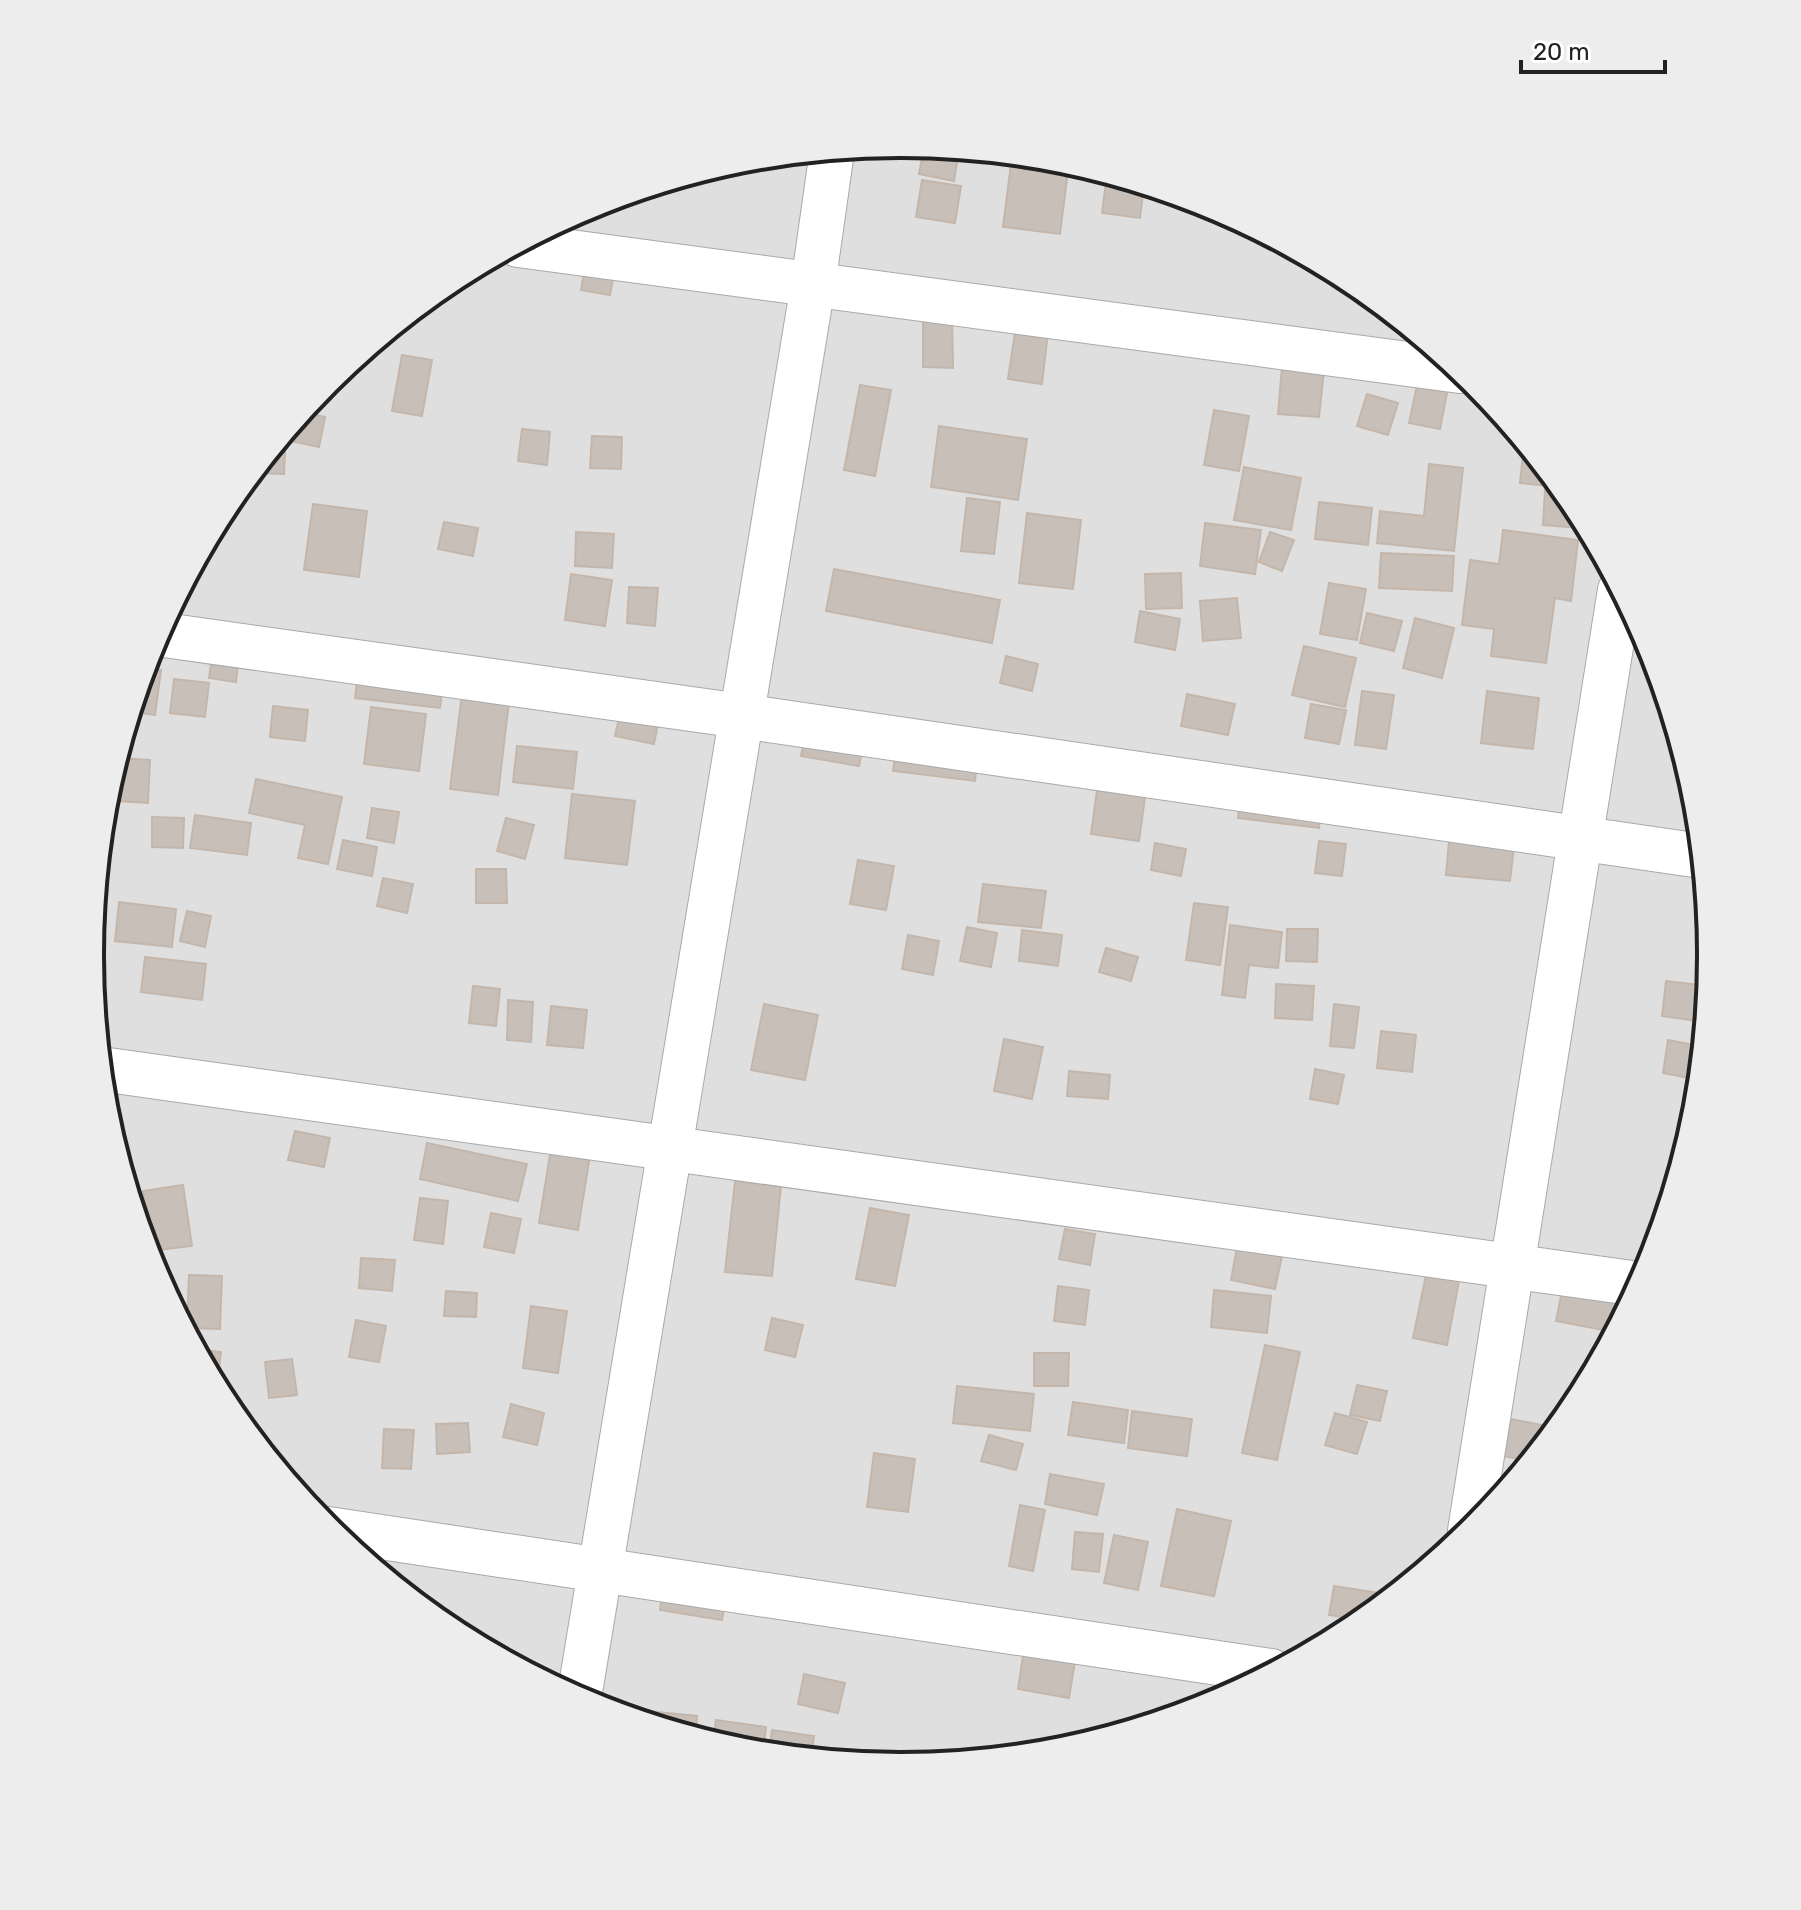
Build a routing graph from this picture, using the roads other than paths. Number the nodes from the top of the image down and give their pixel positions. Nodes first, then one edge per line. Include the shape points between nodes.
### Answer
1 (830, 162) edge
2 (536, 247) edge
3 (813, 285) junction
4 (1439, 368) edge
5 (1617, 608) edge
6 (171, 636) edge
7 (741, 716) junction
8 (1580, 840) junction
9 (1690, 855) edge
10 (113, 1071) edge
11 (670, 1148) junction
12 (1512, 1266) junction
13 (1626, 1282) edge
14 (1474, 1507) edge
15 (353, 1533) edge
16 (600, 1572) junction
17 (1254, 1668) edge
18 (581, 1684) edge

1 - 3 street
2 - 3 street
3 - 4 street
3 - 7 street
5 - 8 street
6 - 7 street
7 - 8 street
7 - 11 street
8 - 9 street
8 - 12 street
10 - 11 street
11 - 12 street
11 - 16 street
12 - 13 street
12 - 14 street
15 - 16 street
16 - 17 street
16 - 18 street

